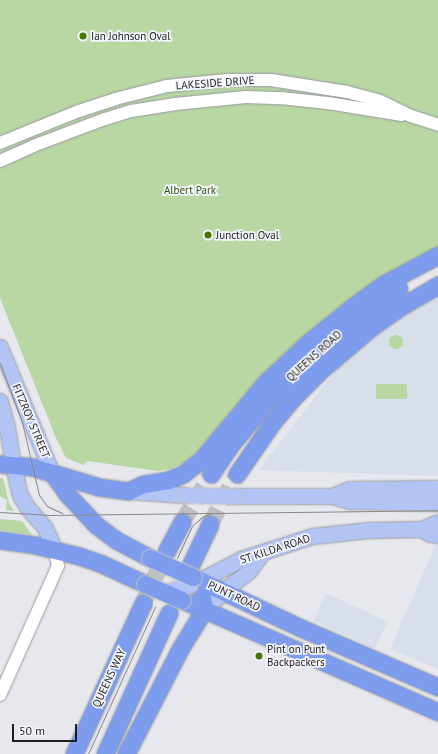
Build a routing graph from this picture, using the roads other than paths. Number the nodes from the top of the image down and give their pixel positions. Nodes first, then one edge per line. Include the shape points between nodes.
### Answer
1 (247, 80) junction
2 (246, 97) junction
3 (411, 116) junction
4 (438, 125) edge
5 (0, 143) edge
6 (0, 162) edge
7 (438, 255) edge
8 (438, 262) edge
9 (438, 285) edge
10 (0, 347) edge
11 (0, 401) edge
12 (6, 464) edge
13 (52, 473) junction
14 (211, 474) tunnel mouth
15 (237, 474) tunnel mouth
16 (438, 488) edge
17 (128, 491) junction
18 (332, 496) junction
19 (438, 503) edge
20 (182, 522) tunnel mouth
21 (438, 522) edge
22 (210, 524) tunnel mouth
23 (421, 529) junction
24 (438, 535) edge
25 (0, 540) edge
26 (55, 550) junction
27 (166, 552) tunnel mouth
28 (262, 553) junction
29 (194, 577) junction
30 (223, 591) junction
31 (163, 592) junction
32 (143, 603) tunnel mouth
33 (204, 610) junction
34 (169, 613) dead end
35 (438, 687) edge
36 (0, 695) edge
37 (438, 712) edge
38 (74, 754) edge
39 (105, 754) edge
40 (126, 754) edge

1 - 2 street
1 - 3 street, LAKESIDE DRIVE via 298,83 347,92 380,101
1 - 5 street, LAKESIDE DRIVE via 192,82 149,89 85,109
2 - 3 street, LAKESIDE DRIVE via 308,100
2 - 6 street, LAKESIDE DRIVE via 131,111 79,128
3 - 4 street, LAKESIDE DRIVE
7 - 17 highway via 384,284 310,341 265,383 192,468 174,478 144,484
8 - 14 highway, QUEENS ROAD via 365,312 291,376 228,447
9 - 15 highway, QUEENS ROAD via 373,326 322,369 272,423
10 - 13 main road, FITZROY STREET
11 - 12 main road, FITZROY STREET via 7,427
12 - 13 highway via 32,467
12 - 26 main road, FITZROY STREET via 22,499 45,528
13 - 17 highway via 99,487
13 - 29 highway, PUNT ROAD, bridge via 67,494 96,525 116,540
16 - 18 main road via 349,489
17 - 18 main road, bridge via 185,495
18 - 19 main road via 350,501
20 - 27 highway
21 - 23 main road, ST KILDA ROAD
22 - 29 highway
23 - 24 main road, ST KILDA ROAD
23 - 28 main road, ST KILDA ROAD via 324,534
25 - 26 highway
26 - 31 highway, bridge via 102,564
26 - 36 street via 58,566
28 - 29 main road, ST KILDA ROAD
28 - 30 main road via 250,571
29 - 30 highway, PUNT ROAD
29 - 31 main road, ST KILDA ROAD, bridge
29 - 33 highway
30 - 33 main road
30 - 35 highway, PUNT ROAD
31 - 33 highway, bridge
32 - 38 highway, QUEENS WAY
33 - 37 highway
33 - 40 highway via 180,649
34 - 39 highway

